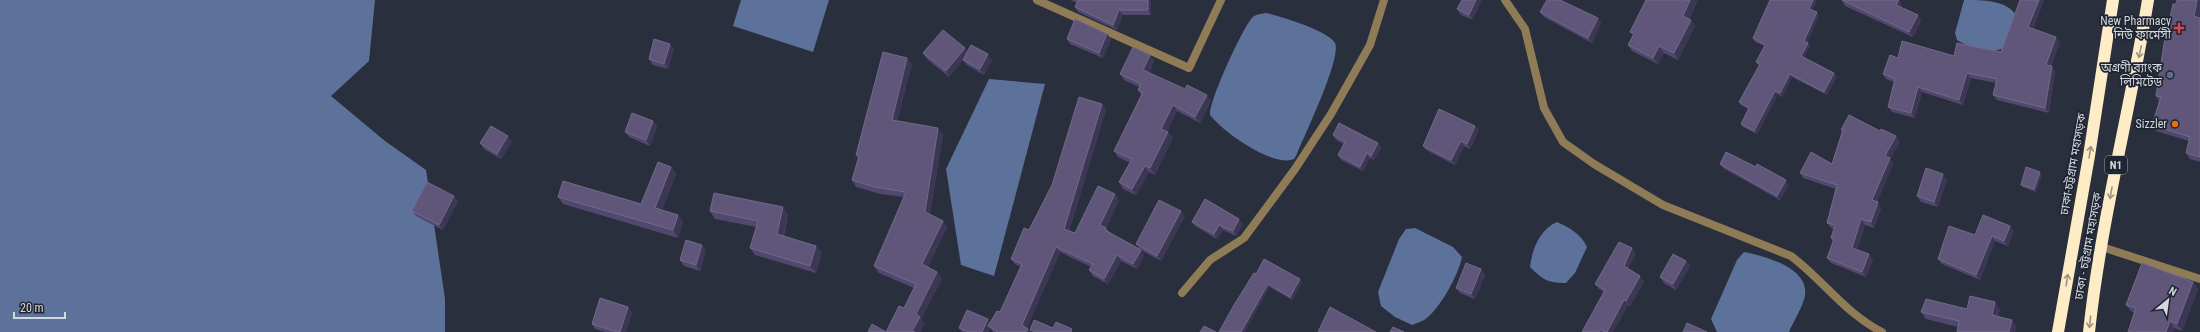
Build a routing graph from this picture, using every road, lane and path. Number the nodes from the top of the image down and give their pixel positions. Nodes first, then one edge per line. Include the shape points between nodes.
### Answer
1 (1037, 0) edge
2 (1221, 0) edge
3 (1384, 0) edge
4 (1505, 0) edge
5 (2113, 0) edge
6 (2148, 0) edge
7 (2102, 247) junction
8 (2200, 279) edge
9 (1182, 293) dead end
10 (1882, 332) edge
11 (2058, 332) edge
12 (2089, 332) edge

1 - 2 street via 1189,68
3 - 9 street via 1370,45 1331,114 1295,169 1244,238 1210,260
4 - 10 street via 1525,29 1544,108 1563,142 1594,164 1663,204 1791,256 1848,310
11 -> 5 highway, ঢাকা-চট্টগ্রাম মহাসড়ক / N1
6 -> 7 highway, ঢাকা - চট্টগ্রাম মহাসড়ক / N1
7 - 8 street
7 -> 12 highway, ঢাকা - চট্টগ্রাম মহাসড়ক / N1

